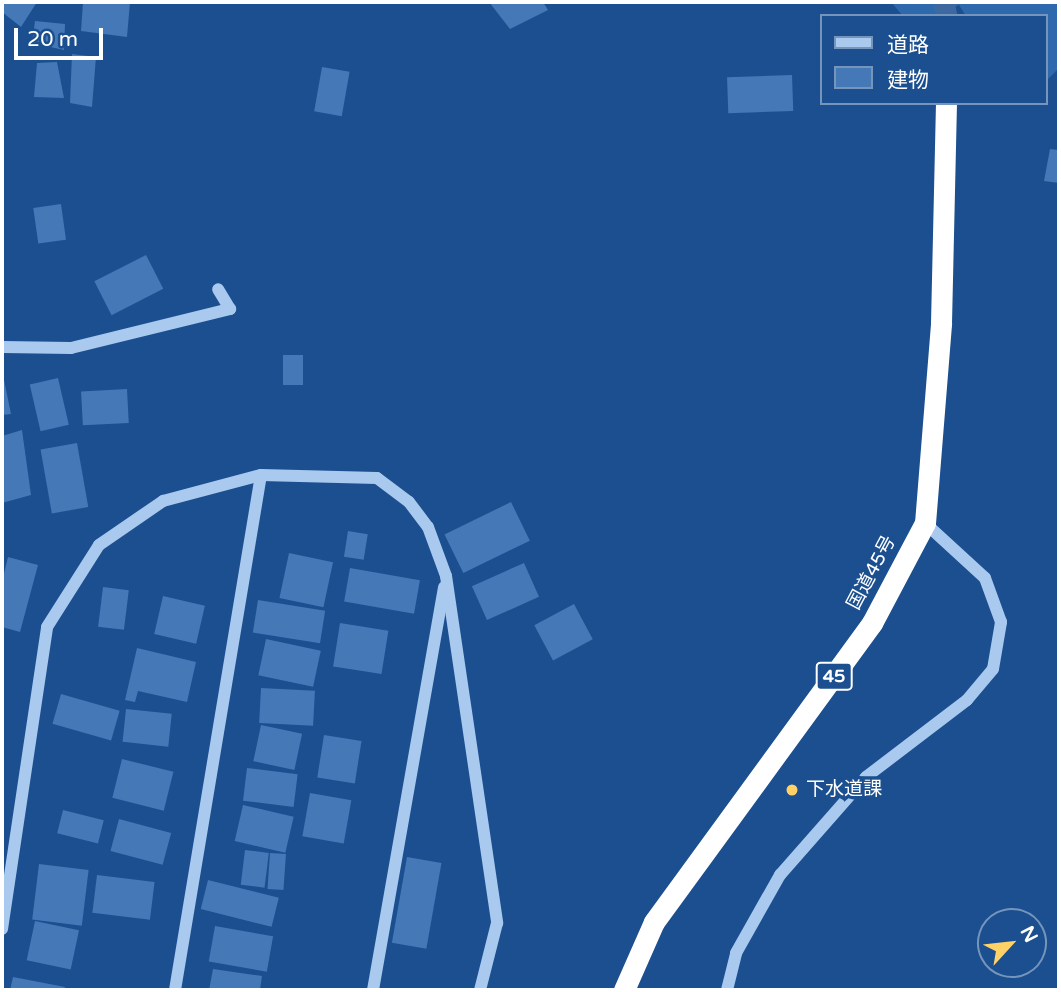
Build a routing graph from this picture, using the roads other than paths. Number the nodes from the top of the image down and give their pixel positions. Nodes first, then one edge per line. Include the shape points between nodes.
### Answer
1 (946, 105) edge
2 (218, 289) dead end
3 (2, 347) edge
4 (261, 475) junction
5 (925, 523) junction
6 (446, 576) junction
7 (2, 929) edge
8 (175, 990) edge
9 (373, 990) edge
10 (480, 990) edge
11 (624, 990) edge
12 (727, 990) edge

1 - 5 highway, 国道45号 / 45 via 942,323
2 - 3 street via 230,309 71,348
4 - 6 street via 377,478 409,502 428,527
4 - 7 street via 163,501 99,545 47,627
4 - 8 street
5 - 11 highway, 国道45号 / 45 via 872,623 654,922
5 - 12 street via 985,578 1001,622 993,669 967,699 866,777 780,875 736,953
6 - 9 street
6 - 10 street via 497,923

